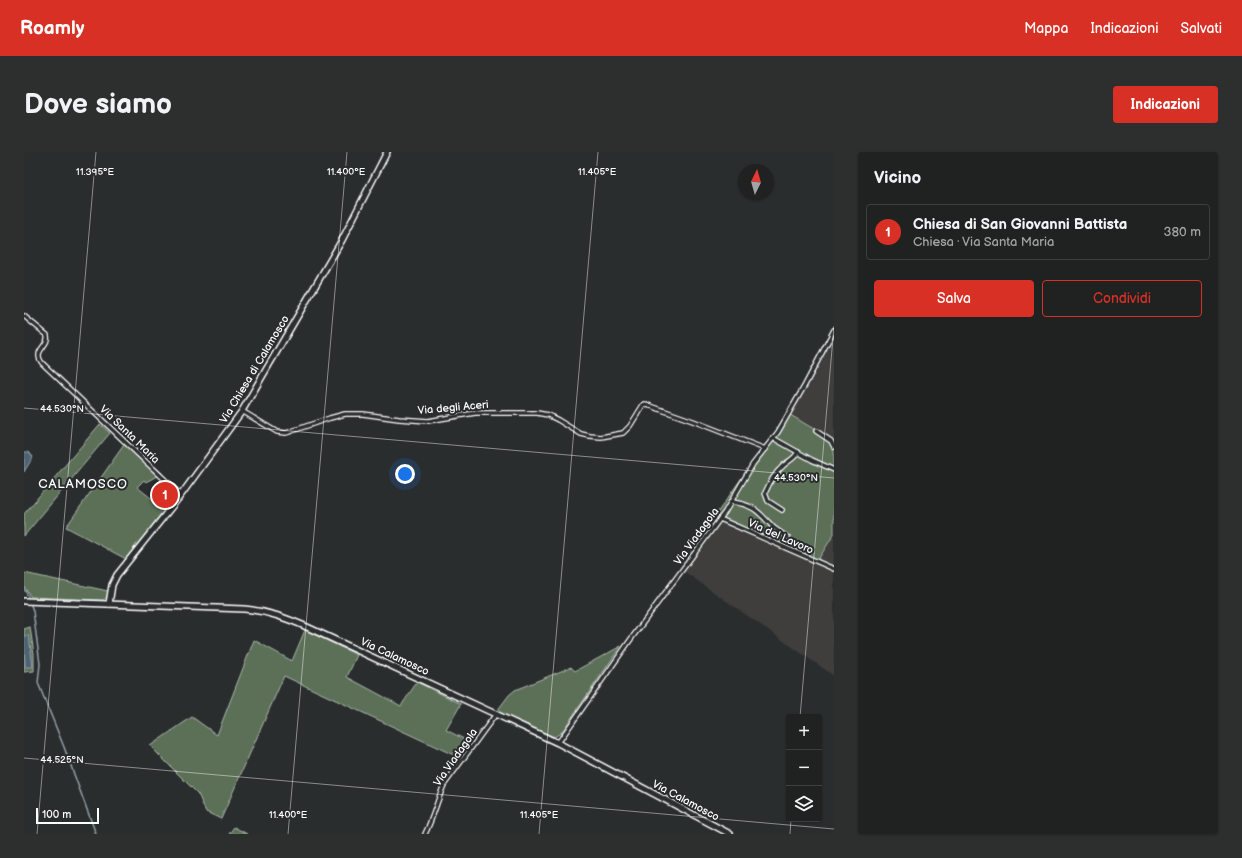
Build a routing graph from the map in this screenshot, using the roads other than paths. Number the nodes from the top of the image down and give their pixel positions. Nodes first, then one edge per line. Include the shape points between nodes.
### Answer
1 (387, 152) edge
2 (24, 316) edge
3 (834, 330) edge
4 (242, 412) junction
5 (816, 431) dead end
6 (773, 438) junction
7 (834, 447) edge
8 (765, 449) junction
9 (798, 452) junction
10 (834, 470) edge
11 (181, 495) junction
12 (731, 502) junction
13 (782, 510) dead end
14 (720, 519) junction
15 (788, 538) dead end
16 (834, 569) edge
17 (24, 601) edge
18 (109, 604) junction
19 (496, 714) junction
20 (558, 743) junction
21 (425, 834) edge
22 (730, 834) edge

1 - 4 street, Via Chiesa di Calamosco via 356,215
2 - 11 street, Via Santa Maria via 46,335 47,341 38,355 42,363
3 - 6 street, Via Viadagola
4 - 8 street, Via degli Aceri via 277,432 286,433 345,414 428,421 475,413 537,413 548,415 580,434 601,436 623,433 645,404
4 - 11 street, Via Chiesa di Calamosco
5 - 7 street via 831,441
6 - 8 street, Via Viadagola
6 - 9 street
8 - 12 street, Via Viadagola via 753,464
9 - 10 street
9 - 13 street via 794,459 779,470 765,493 768,501
11 - 18 street, Via Chiesa di Calamosco via 117,575 112,585
12 - 14 street, Via Viadagola
12 - 15 street via 750,505
14 - 16 street, Via del Lavoro
14 - 20 street, Via Viadagola
17 - 18 street, Via Calamosco
18 - 19 street, Via Calamosco via 244,609 276,614
19 - 20 street, Via Calamosco
19 - 21 street, Via Viadagola via 444,785
20 - 22 street, Via Calamosco

